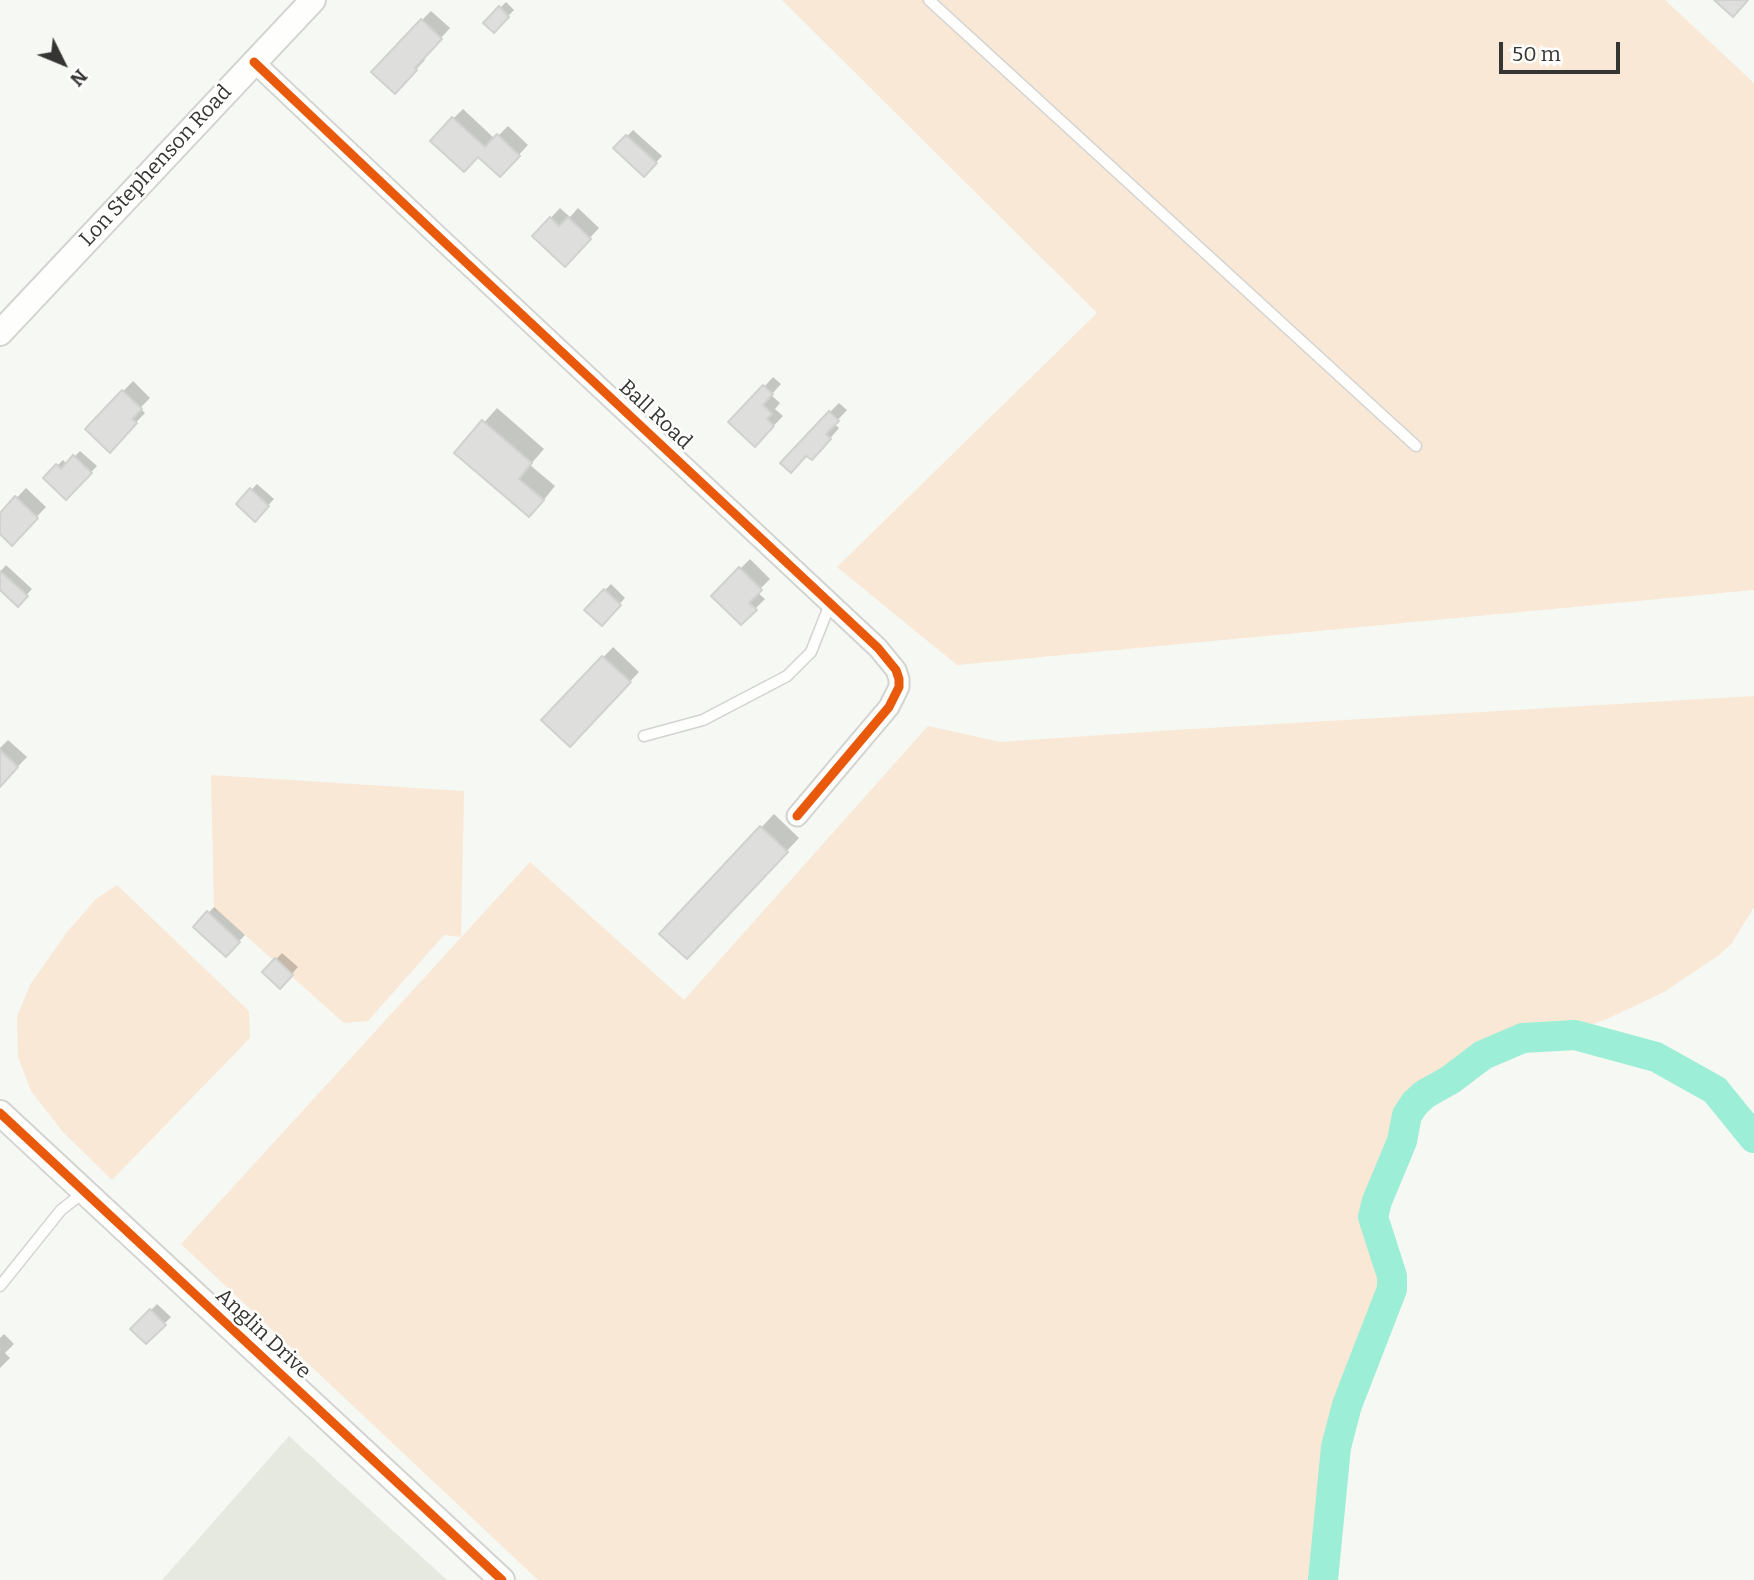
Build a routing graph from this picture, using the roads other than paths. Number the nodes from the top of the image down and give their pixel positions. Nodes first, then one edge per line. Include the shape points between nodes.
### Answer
1 (313, 0) edge
2 (929, 0) edge
3 (254, 62) junction
4 (6, 324) edge
5 (1416, 446) dead end
6 (831, 603) junction
7 (644, 736) dead end
8 (797, 816) dead end
9 (0, 1113) edge
10 (84, 1192) junction
11 (0, 1286) edge
12 (502, 1580) edge

1 - 3 street, Lon Stephenson Road
2 - 5 lane
3 - 4 street, Lon Stephenson Road
3 - 6 street, Ball Road
6 - 7 lane via 811,652 787,676 703,720
6 - 8 street, Ball Road via 896,670 899,687 889,707
9 - 10 street, Anglin Drive
10 - 11 lane via 61,1210
10 - 12 street, Anglin Drive

